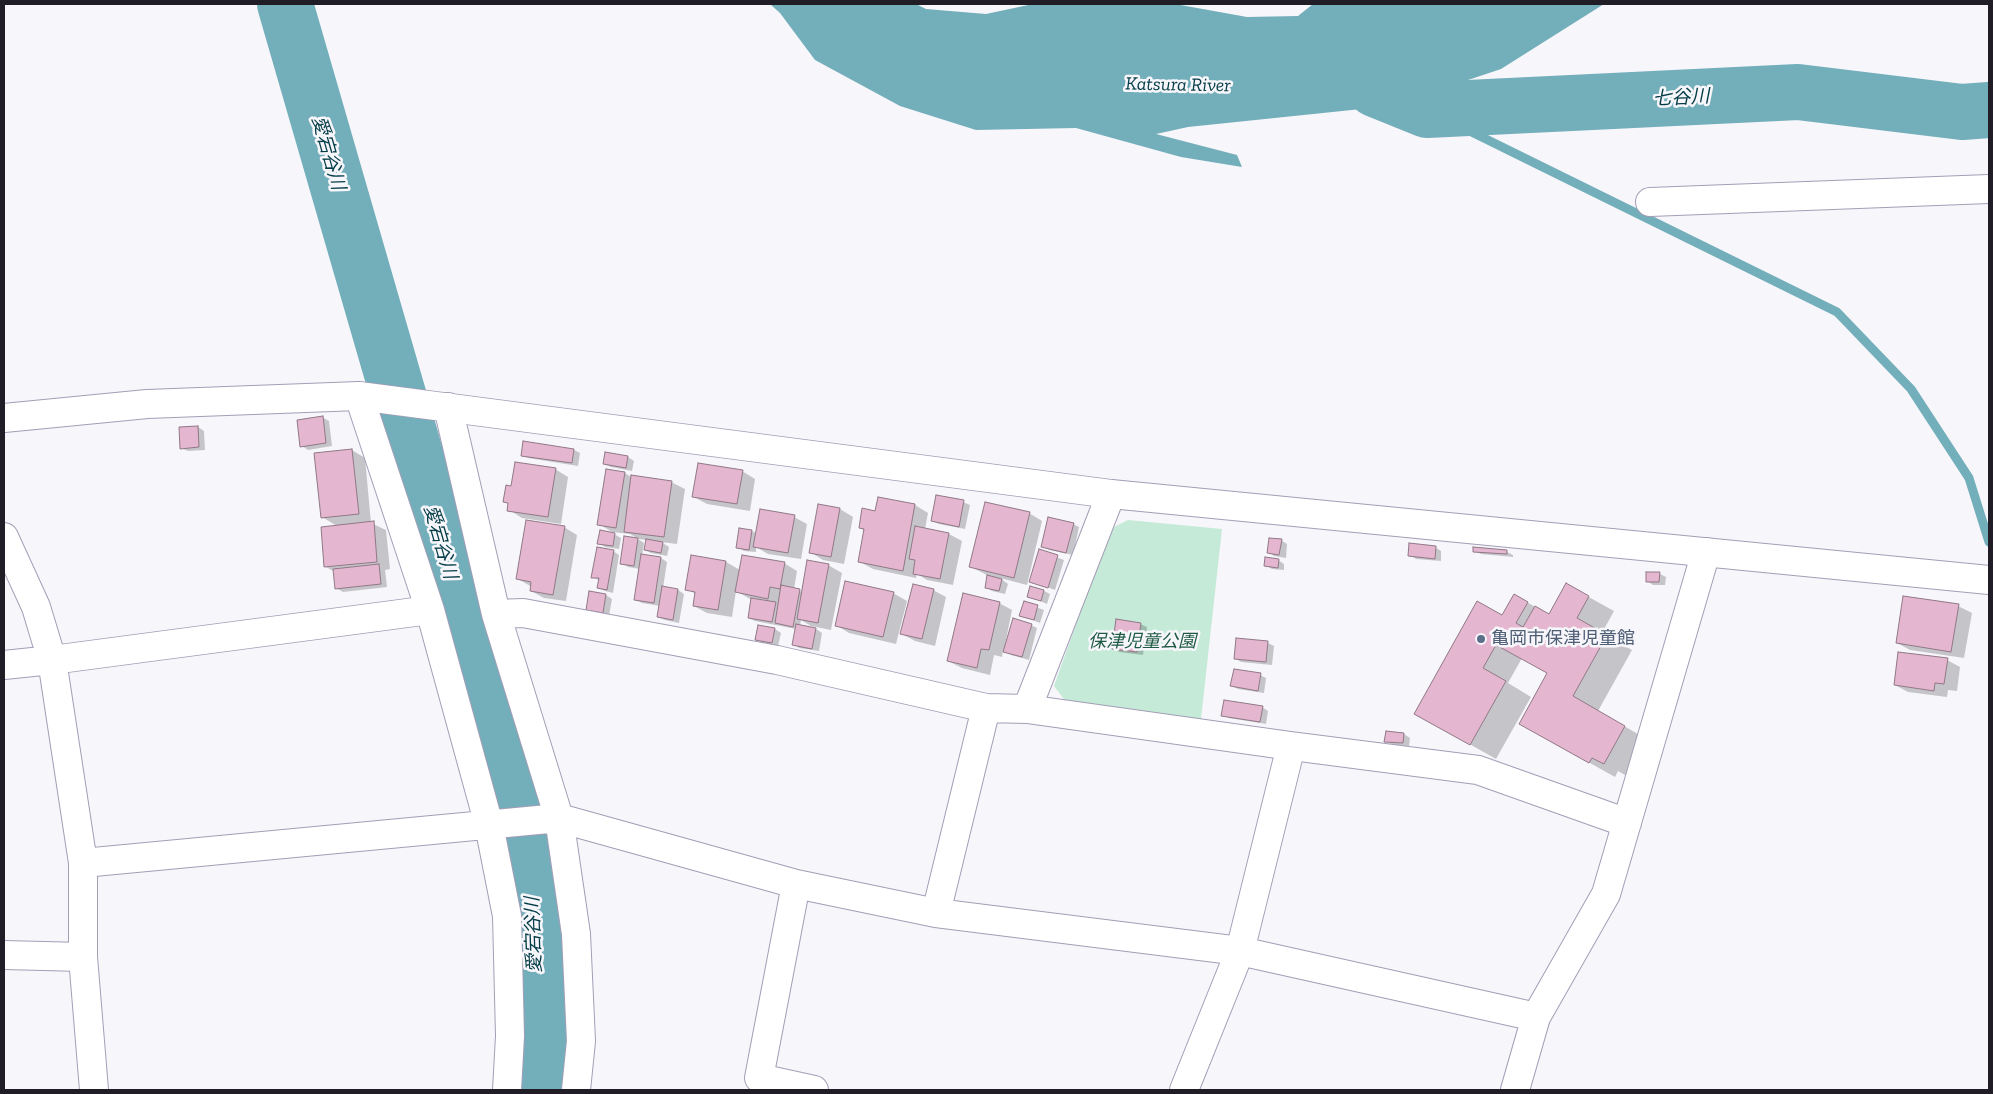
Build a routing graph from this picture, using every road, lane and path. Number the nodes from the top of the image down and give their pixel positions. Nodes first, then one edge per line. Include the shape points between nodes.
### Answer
1 (1989, 189) edge
2 (1650, 202) dead end
3 (366, 397) junction
4 (438, 406) junction
5 (4, 418) edge
6 (1111, 494) junction
7 (4, 537) edge
8 (1706, 552) junction
9 (1985, 580) edge
10 (430, 610) junction
11 (496, 614) junction
12 (52, 660) junction
13 (4, 664) edge
14 (986, 708) junction
15 (1027, 709) junction
16 (1291, 746) junction
17 (554, 819) junction
18 (1627, 822) junction
19 (498, 825) junction
20 (83, 863) junction
21 (796, 884) junction
22 (936, 913) junction
23 (1240, 951) junction
24 (4, 955) edge
25 (83, 958) junction
26 (1536, 1017) junction
27 (94, 1090) edge
28 (507, 1090) edge
29 (576, 1090) edge
30 (814, 1090) edge
31 (1184, 1090) edge
32 (1515, 1090) edge

1 - 2 street
3 - 4 street
3 - 5 street via 147,404
3 - 10 street
4 - 6 street
4 - 11 street
6 - 8 street
6 - 15 street
7 - 12 street via 36,608
8 - 9 street
8 - 18 street
10 - 12 street
10 - 19 street
11 - 14 street via 523,613 778,660
11 - 17 street
12 - 13 street
12 - 20 street
14 - 15 street
14 - 22 street
15 - 16 street
16 - 18 street via 1478,770
16 - 23 street
17 - 19 street
17 - 21 street
17 - 29 street via 576,934 581,1041
18 - 26 street via 1606,894
19 - 20 street
19 - 28 street via 507,916 510,1036
20 - 25 street
21 - 22 street
21 - 30 street via 759,1078
22 - 23 street
23 - 26 street
23 - 31 street
24 - 25 street
25 - 27 street
26 - 32 street

